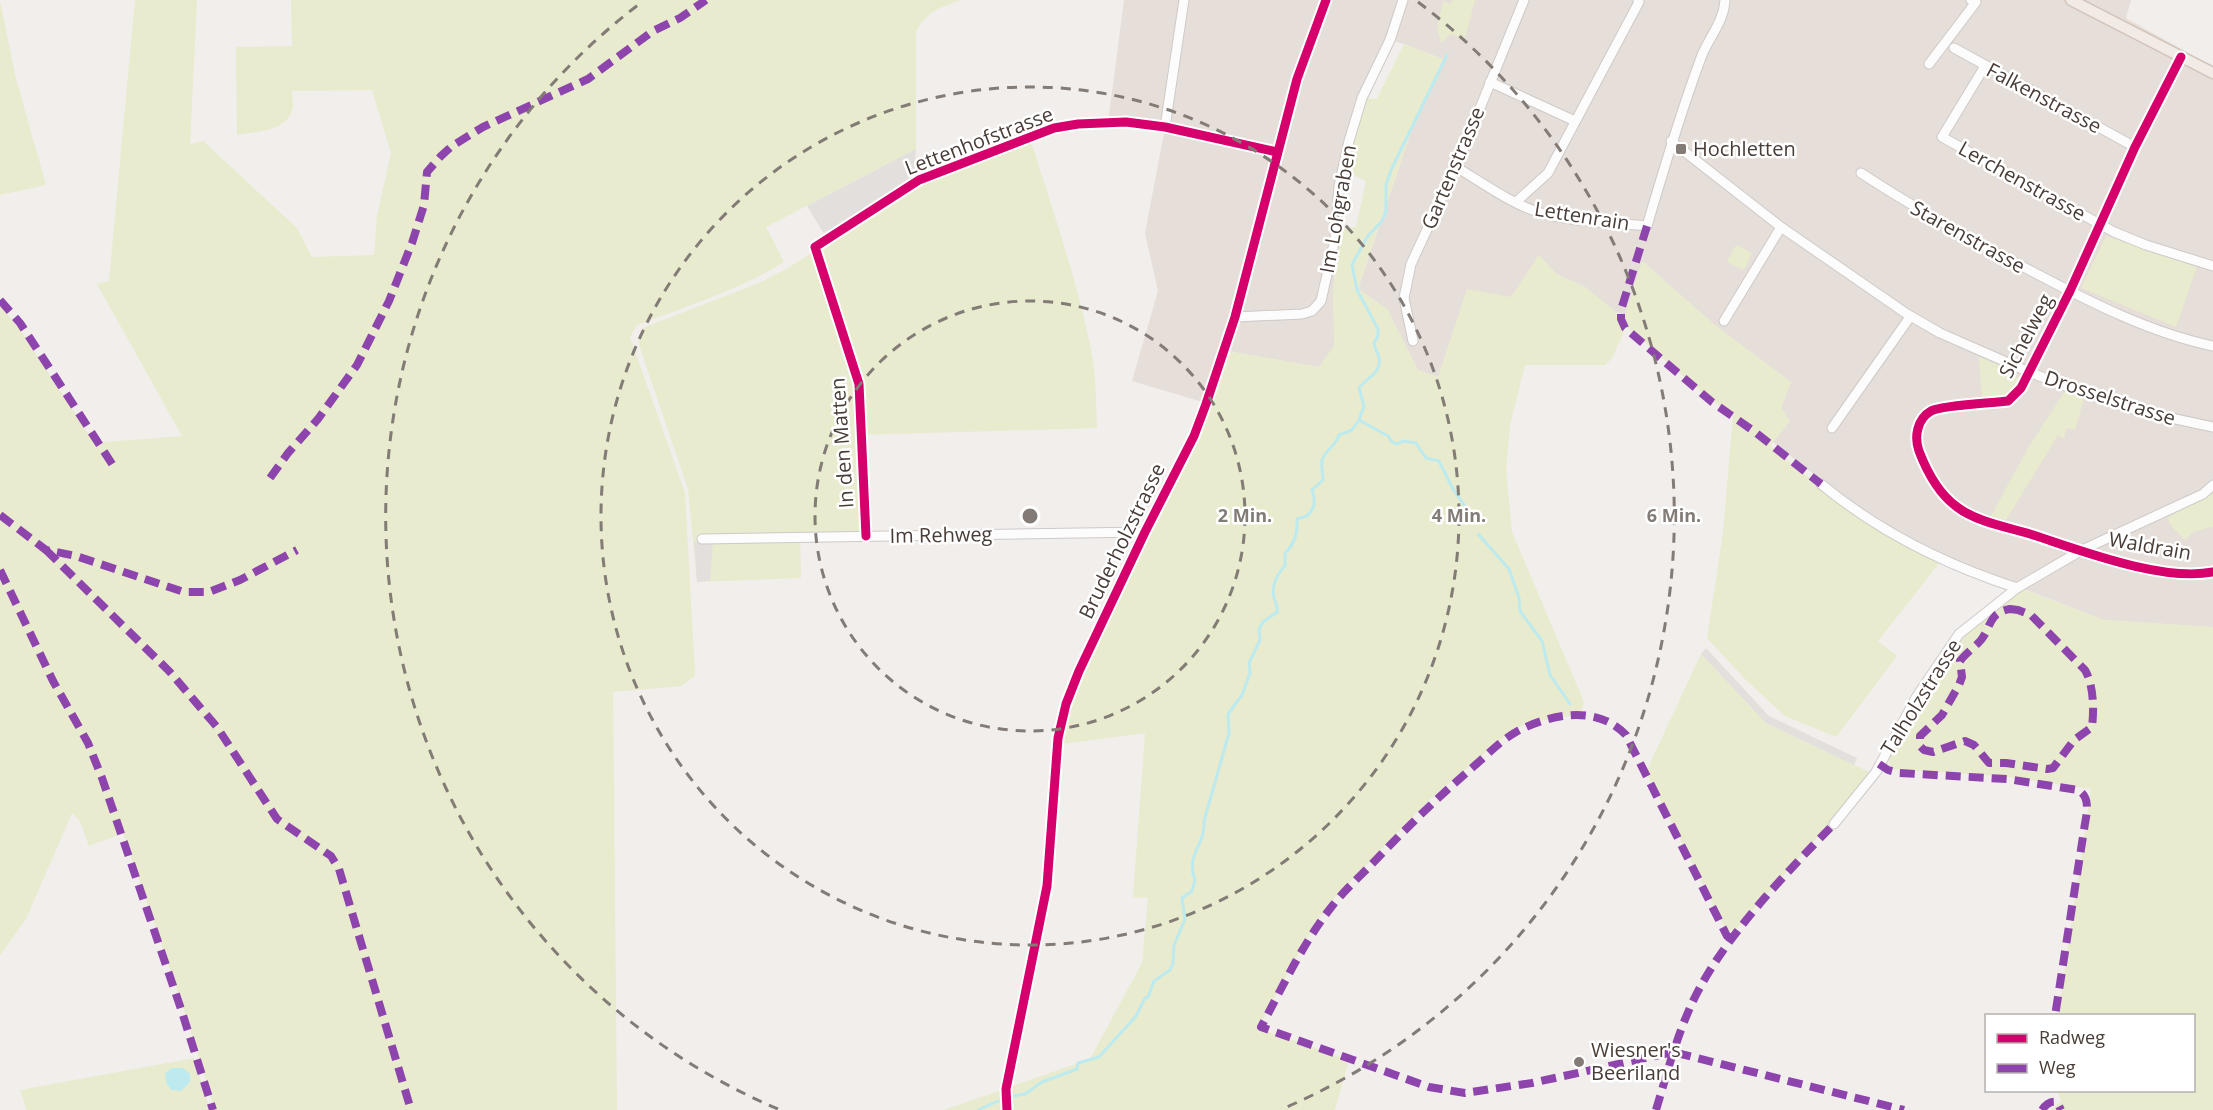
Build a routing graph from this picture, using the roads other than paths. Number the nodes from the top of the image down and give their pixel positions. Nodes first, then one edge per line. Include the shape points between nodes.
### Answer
1 (1184, 0) edge
2 (1326, 0) edge
3 (1403, 0) edge
4 (1524, 0) edge
5 (1638, 0) edge
6 (1725, 0) edge
7 (2071, 0) edge
8 (1973, 1) edge
9 (1954, 48) dead end
10 (2181, 57) junction
11 (1929, 64) dead end
12 (1984, 66) junction
13 (2213, 73) edge
14 (1490, 82) junction
15 (1575, 121) junction
16 (1165, 127) junction
17 (1671, 141) junction
18 (2136, 147) junction
19 (1277, 152) junction
20 (1456, 167) junction
21 (1861, 173) dead end
22 (1516, 202) junction
23 (2101, 224) junction
24 (1782, 227) junction
25 (815, 247) joint
26 (2213, 266) edge
27 (2070, 291) junction
28 (1235, 317) junction
29 (1911, 317) junction
30 (1724, 321) dead end
31 (1413, 341) dead end
32 (2213, 346) edge
33 (2029, 372) junction
34 (2213, 427) edge
35 (1832, 428) dead end
36 (1821, 484) dead end
37 (2213, 485) edge
38 (1145, 532) junction
39 (866, 536) junction
40 (702, 539) dead end
41 (2082, 550) junction
42 (2213, 572) edge
43 (2017, 588) junction
44 (1834, 824) dead end
45 (1007, 1110) edge

1 - 16 street
2 - 19 street, Bruderholzstrasse via 1305,53
3 - 28 street, Im Lohgraben via 1390,40 1362,98 1349,141 1339,186 1335,240 1321,301 1312,311 1302,314
4 - 14 street, Gartenstrasse
5 - 15 street
6 - 17 street via 1723,16 1704,51
7 - 10 main road
8 - 11 street
9 - 12 street, Falkenstrasse
10 - 13 main road
10 - 18 street, Sichelweg
12 - 18 street, Falkenstrasse
12 - 23 street, Lerchenstrasse via 1942,137
14 - 15 street
14 - 20 street, Gartenstrasse
15 - 22 street via 1548,173
16 - 19 street, Lettenhofstrasse
16 - 25 street, Lettenhofstrasse via 1126,122 1054,128 918,180
17 - 22 street, Lettenrain via 1647,226 1542,213
17 - 24 street
18 - 23 street, Sichelweg
19 - 28 street, Bruderholzstrasse
20 - 22 street, Lettenrain
20 - 31 street, Gartenstrasse via 1411,264 1404,298
21 - 27 street, Starenstrasse via 1964,236
23 - 26 street, Lerchenstrasse via 2146,245
23 - 27 street, Sichelweg
24 - 29 street, Drosselstrasse
24 - 30 street
25 - 39 street, In den Matten via 859,384
27 - 32 street, Starenstrasse via 2135,321
27 - 33 street, Sichelweg
28 - 38 street, Bruderholzstrasse via 1194,436
29 - 33 street, Drosselstrasse
29 - 35 street
33 - 34 street, Drosselstrasse via 2139,411
33 - 41 street, Sichelweg via 2008,401 1930,411 1916,434 1917,446 1937,485 1959,508
36 - 43 street via 1874,524 1935,555
37 - 41 street, Talholzstrasse via 2203,494
38 - 39 street, Im Rehweg
38 - 45 street, Bruderholzstrasse via 1065,704 1058,738 1047,886 1006,1089
39 - 40 street, Im Rehweg
41 - 42 street, Waldrain via 2171,572
41 - 43 street, Talholzstrasse
43 - 44 street, Talholzstrasse via 1959,634 1917,696 1876,772

